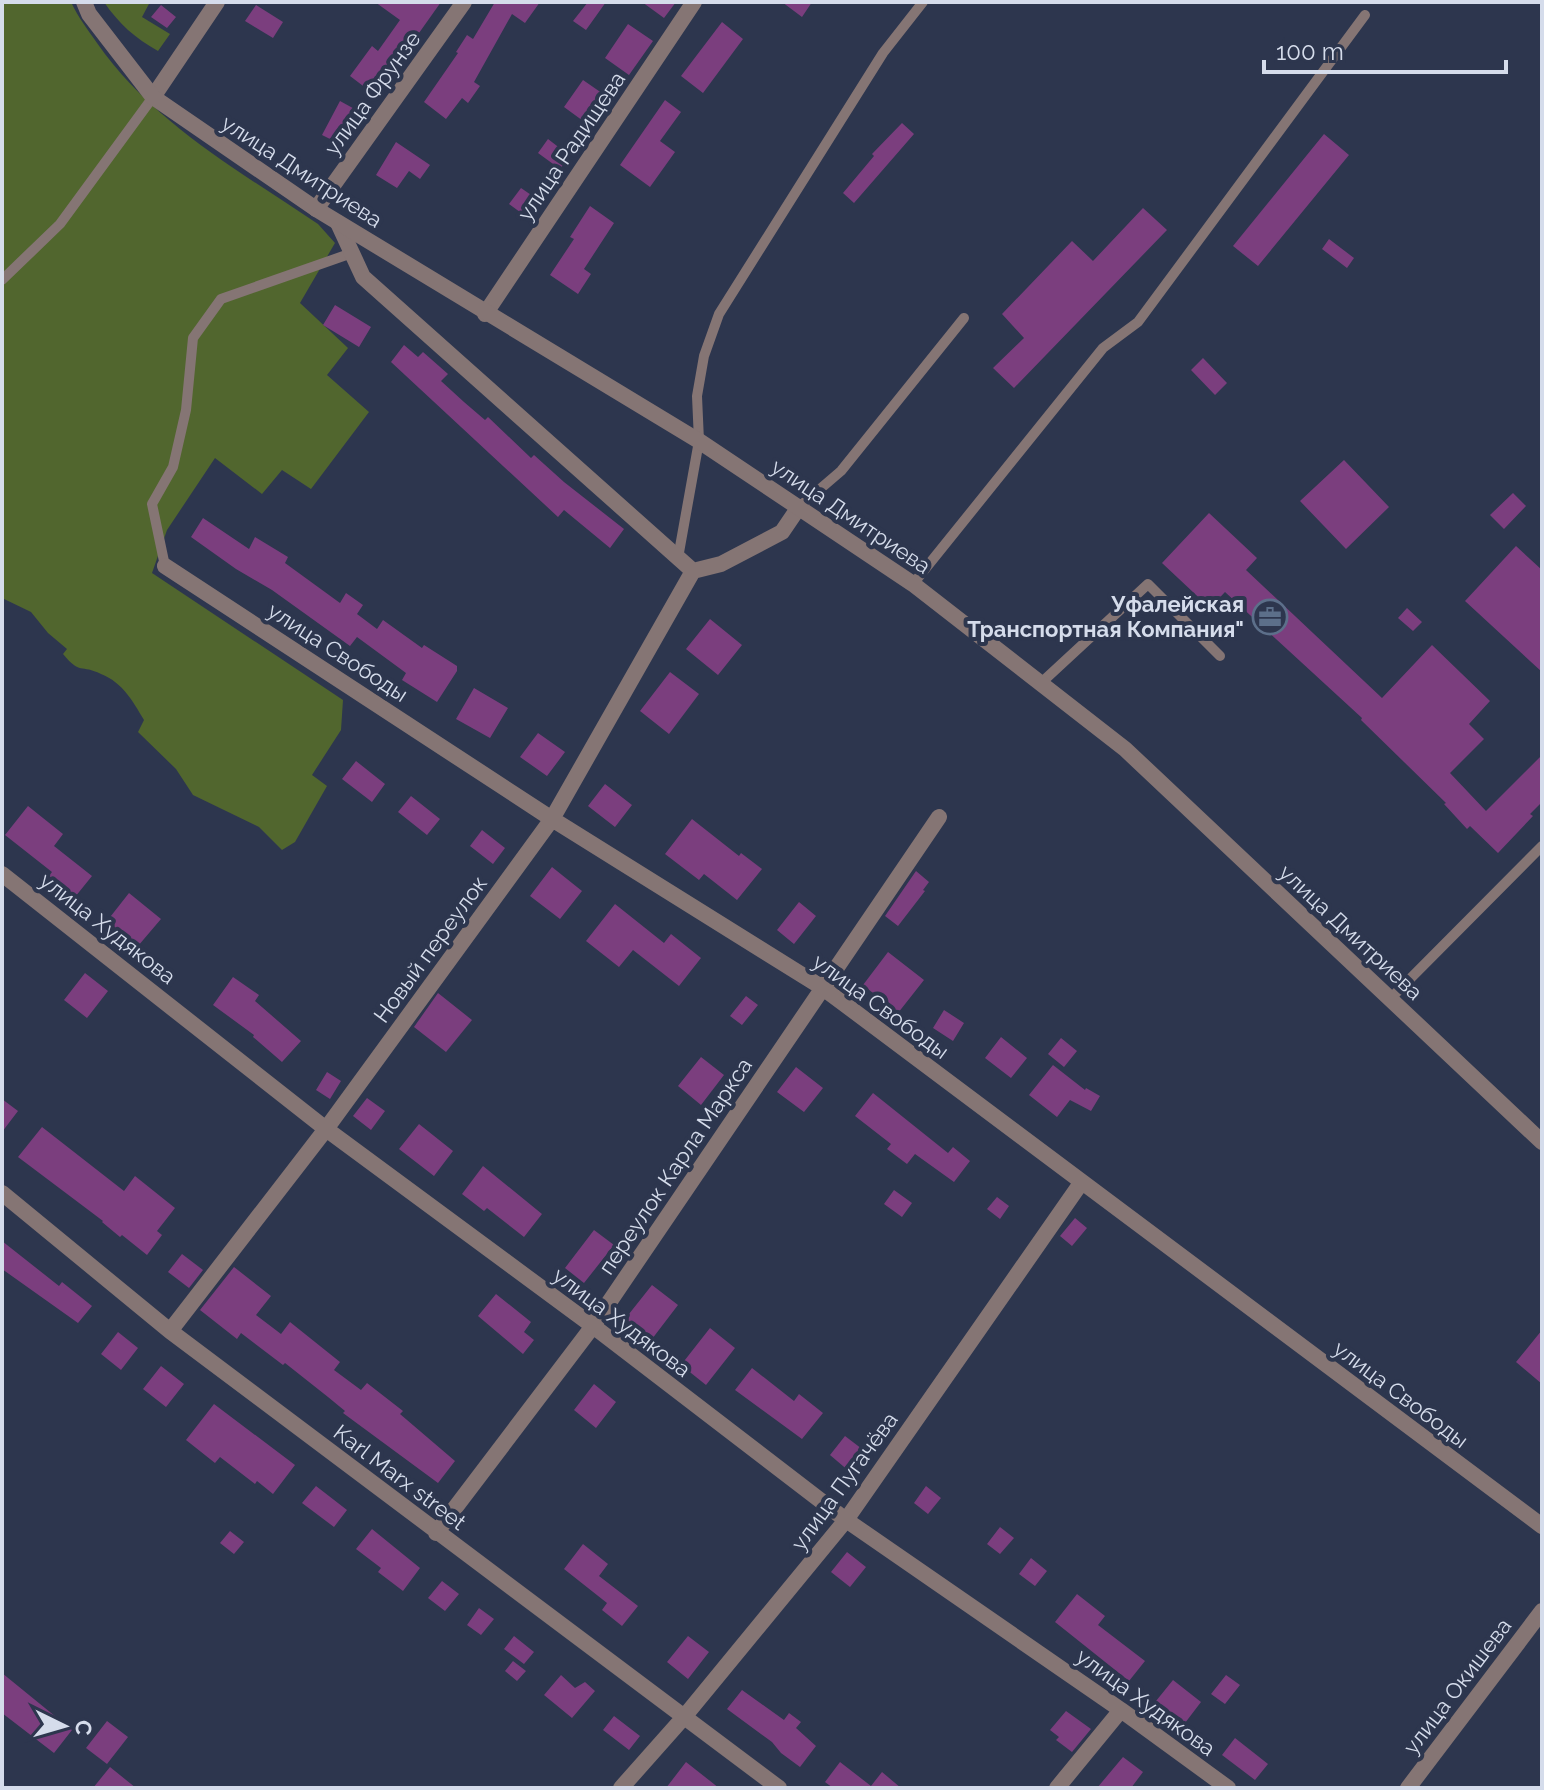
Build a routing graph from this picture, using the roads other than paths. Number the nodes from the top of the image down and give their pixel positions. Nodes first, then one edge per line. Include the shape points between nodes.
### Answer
1 (84, 2) edge
2 (217, 2) edge
3 (464, 2) edge
4 (694, 2) edge
5 (923, 2) edge
6 (1365, 15) dead end
7 (153, 97) junction
8 (316, 209) junction
9 (338, 223) junction
10 (352, 253) junction
11 (2, 280) edge
12 (485, 314) junction
13 (964, 318) dead end
14 (699, 441) junction
15 (799, 507) junction
16 (678, 558) junction
17 (165, 566) joint
18 (693, 571) junction
19 (913, 584) junction
20 (1220, 656) dead end
21 (1041, 683) junction
22 (939, 817) dead end
23 (552, 819) junction
24 (1542, 846) edge
25 (2, 874) edge
26 (823, 988) junction
27 (1390, 999) junction
28 (326, 1129) junction
29 (1542, 1142) edge
30 (1081, 1183) junction
31 (2, 1193) edge
32 (593, 1326) junction
33 (170, 1331) junction
34 (846, 1520) junction
35 (1542, 1526) edge
36 (436, 1533) junction
37 (1542, 1611) edge
38 (1121, 1710) junction
39 (684, 1717) junction
40 (621, 1788) edge
41 (779, 1788) edge
42 (1057, 1788) edge
43 (1228, 1788) edge
44 (1408, 1788) edge

1 - 7 street, улица Дмитриева
2 - 7 street
3 - 8 street, улица Фрунзе
4 - 12 street, улица Радищева
5 - 14 lane via 883,53 719,314 697,396
6 - 19 lane via 1138,322 1103,348
7 - 8 street, улица Дмитриева
7 - 11 lane via 60,224
8 - 9 street, улица Дмитриева
9 - 10 street
9 - 12 street, улица Дмитриева
10 - 16 street via 363,277
10 - 17 lane via 221,299 193,338 186,410 173,467 152,504
12 - 14 street, улица Дмитриева
13 - 15 lane via 841,471
14 - 15 street, улица Дмитриева
14 - 16 lane
15 - 18 street via 782,532 721,564
15 - 19 street, улица Дмитриева
16 - 18 street
17 - 23 street, улица Свободы
18 - 23 street, Новый переулок
19 - 21 street, улица Дмитриева
20 - 21 lane via 1148,584
21 - 27 street, улица Дмитриева via 1125,749
22 - 26 street, переулок Карла Маркса
23 - 26 street, улица Свободы
23 - 28 street, Новый переулок
24 - 27 lane
25 - 28 street, улица Худякова
26 - 30 street, улица Свободы
26 - 32 street, переулок Карла Маркса
27 - 29 street, улица Дмитриева
28 - 32 street, улица Худякова
28 - 33 street, Новый переулок
30 - 34 street, улица Пугачёва
30 - 35 street, улица Свободы
31 - 33 street, Karl Marx street
32 - 34 street, улица Худякова
32 - 36 street, переулок Карла Маркса
33 - 36 street, Karl Marx street
34 - 38 street, улица Худякова
34 - 39 street, улица Пугачёва
36 - 39 street, Karl Marx street
37 - 44 street, улица Окишева
38 - 42 street
38 - 43 street, улица Худякова
39 - 40 street, улица Пугачёва
39 - 41 street, Karl Marx street

